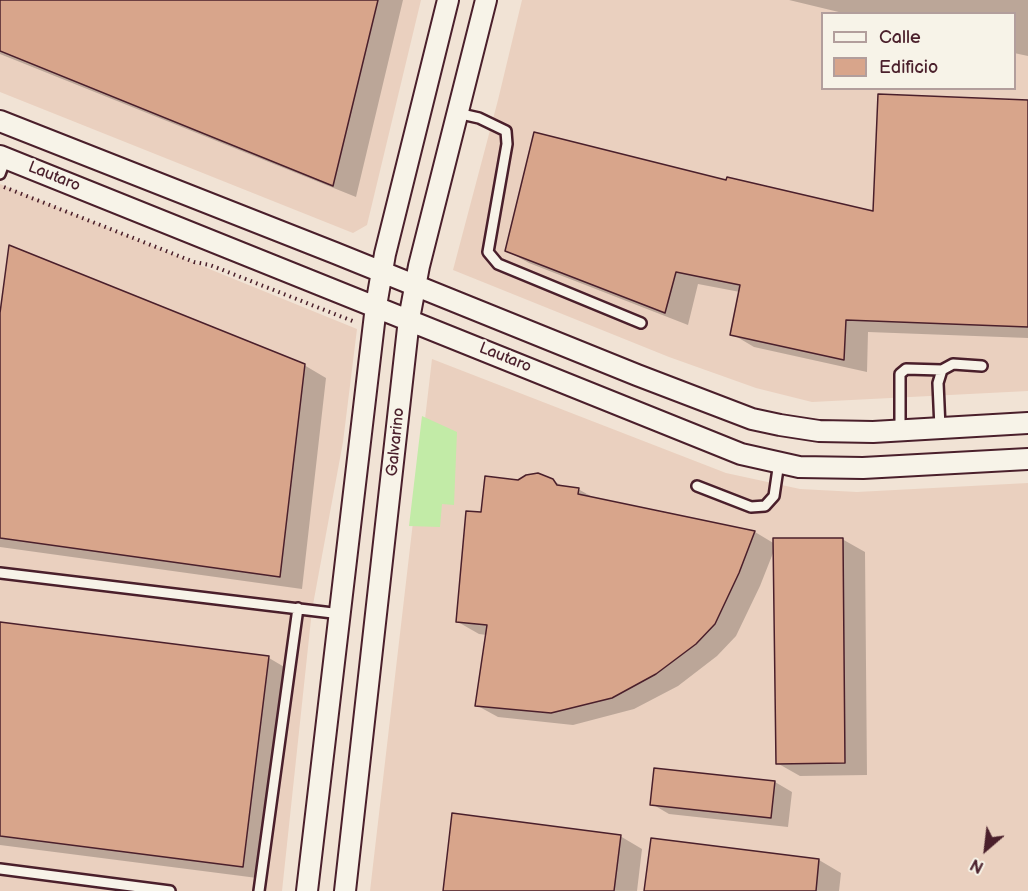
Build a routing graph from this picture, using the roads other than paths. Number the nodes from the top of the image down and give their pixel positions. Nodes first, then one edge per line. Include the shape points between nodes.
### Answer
1 (448, 0) edge
2 (486, 0) edge
3 (457, 113) junction
4 (0, 121) edge
5 (2, 162) edge
6 (382, 273) junction
7 (414, 285) junction
8 (376, 306) junction
9 (409, 319) junction
10 (641, 323) dead end
11 (982, 366) dead end
12 (942, 370) junction
13 (1028, 423) edge
14 (940, 428) junction
15 (900, 430) junction
16 (1028, 459) edge
17 (779, 462) junction
18 (697, 486) dead end
19 (0, 573) edge
20 (297, 608) junction
21 (340, 614) junction
22 (0, 869) edge
23 (170, 891) edge
24 (259, 891) edge
25 (307, 891) edge
26 (345, 891) edge

1 - 6 street
2 - 3 street, Galvarino
3 - 7 street, Galvarino
3 - 10 lane via 506,131 488,252 498,264
4 - 6 street, Lautaro
5 - 8 street, Lautaro
6 - 7 street, Lautaro
6 - 8 street
7 - 9 street, Galvarino
7 - 15 street, Lautaro via 752,419 819,431
8 - 9 street, Lautaro
8 - 21 street
9 - 17 street, Lautaro via 741,454
9 - 26 street, Galvarino
11 - 12 lane via 952,364
12 - 14 lane via 938,383
12 - 15 lane via 906,369 900,375
13 - 14 street, Lautaro
14 - 15 street, Lautaro
16 - 17 street, Lautaro via 863,468 799,467
17 - 18 lane via 774,496 765,506 751,507
19 - 20 lane
20 - 21 lane
20 - 24 lane
21 - 25 street
22 - 23 lane

